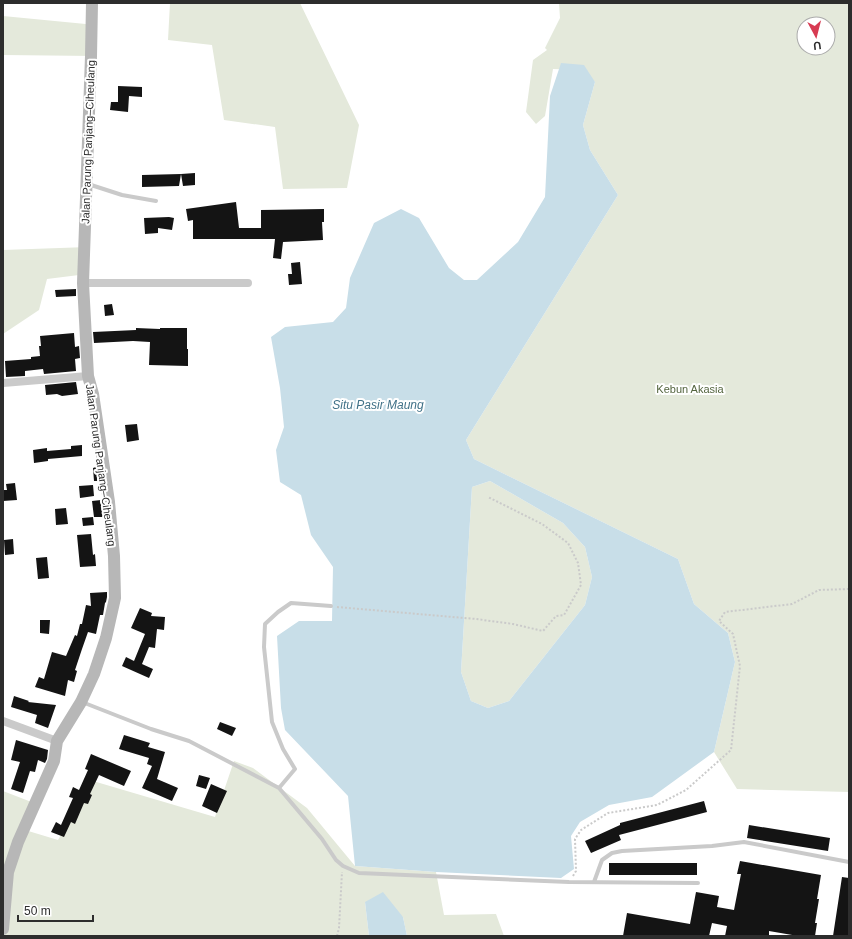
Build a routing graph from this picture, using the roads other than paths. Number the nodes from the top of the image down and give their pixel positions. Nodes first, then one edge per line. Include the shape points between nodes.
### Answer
1 (92, 3) edge
2 (86, 183) junction
3 (156, 201) dead end
4 (83, 283) junction
5 (248, 283) dead end
6 (88, 376) junction
7 (3, 383) edge
8 (330, 606) road end
9 (81, 702) junction
10 (3, 721) edge
11 (57, 741) junction
12 (279, 788) junction
13 (849, 862) edge
14 (594, 882) junction
15 (698, 883) dead end
16 (3, 929) edge

1 - 2 street, Jalan Parung Panjang–Ciheulang
2 - 3 lane via 122,195
2 - 4 street, Jalan Parung Panjang–Ciheulang
4 - 5 street
4 - 6 street, Jalan Parung Panjang–Ciheulang
6 - 7 street
6 - 9 street, Jalan Parung Panjang–Ciheulang via 109,502 115,598 106,638
8 - 12 lane via 291,603 265,624 264,647 272,722 295,769
9 - 11 street, Jalan Parung Panjang–Ciheulang
9 - 12 lane via 189,741
10 - 11 street
11 - 16 street, Jalan Parung Panjang–Ciheulang via 54,761 18,842 8,872
12 - 14 lane via 322,839 336,860 359,873
13 - 14 lane via 744,842 622,851 612,853 602,860
14 - 15 lane

